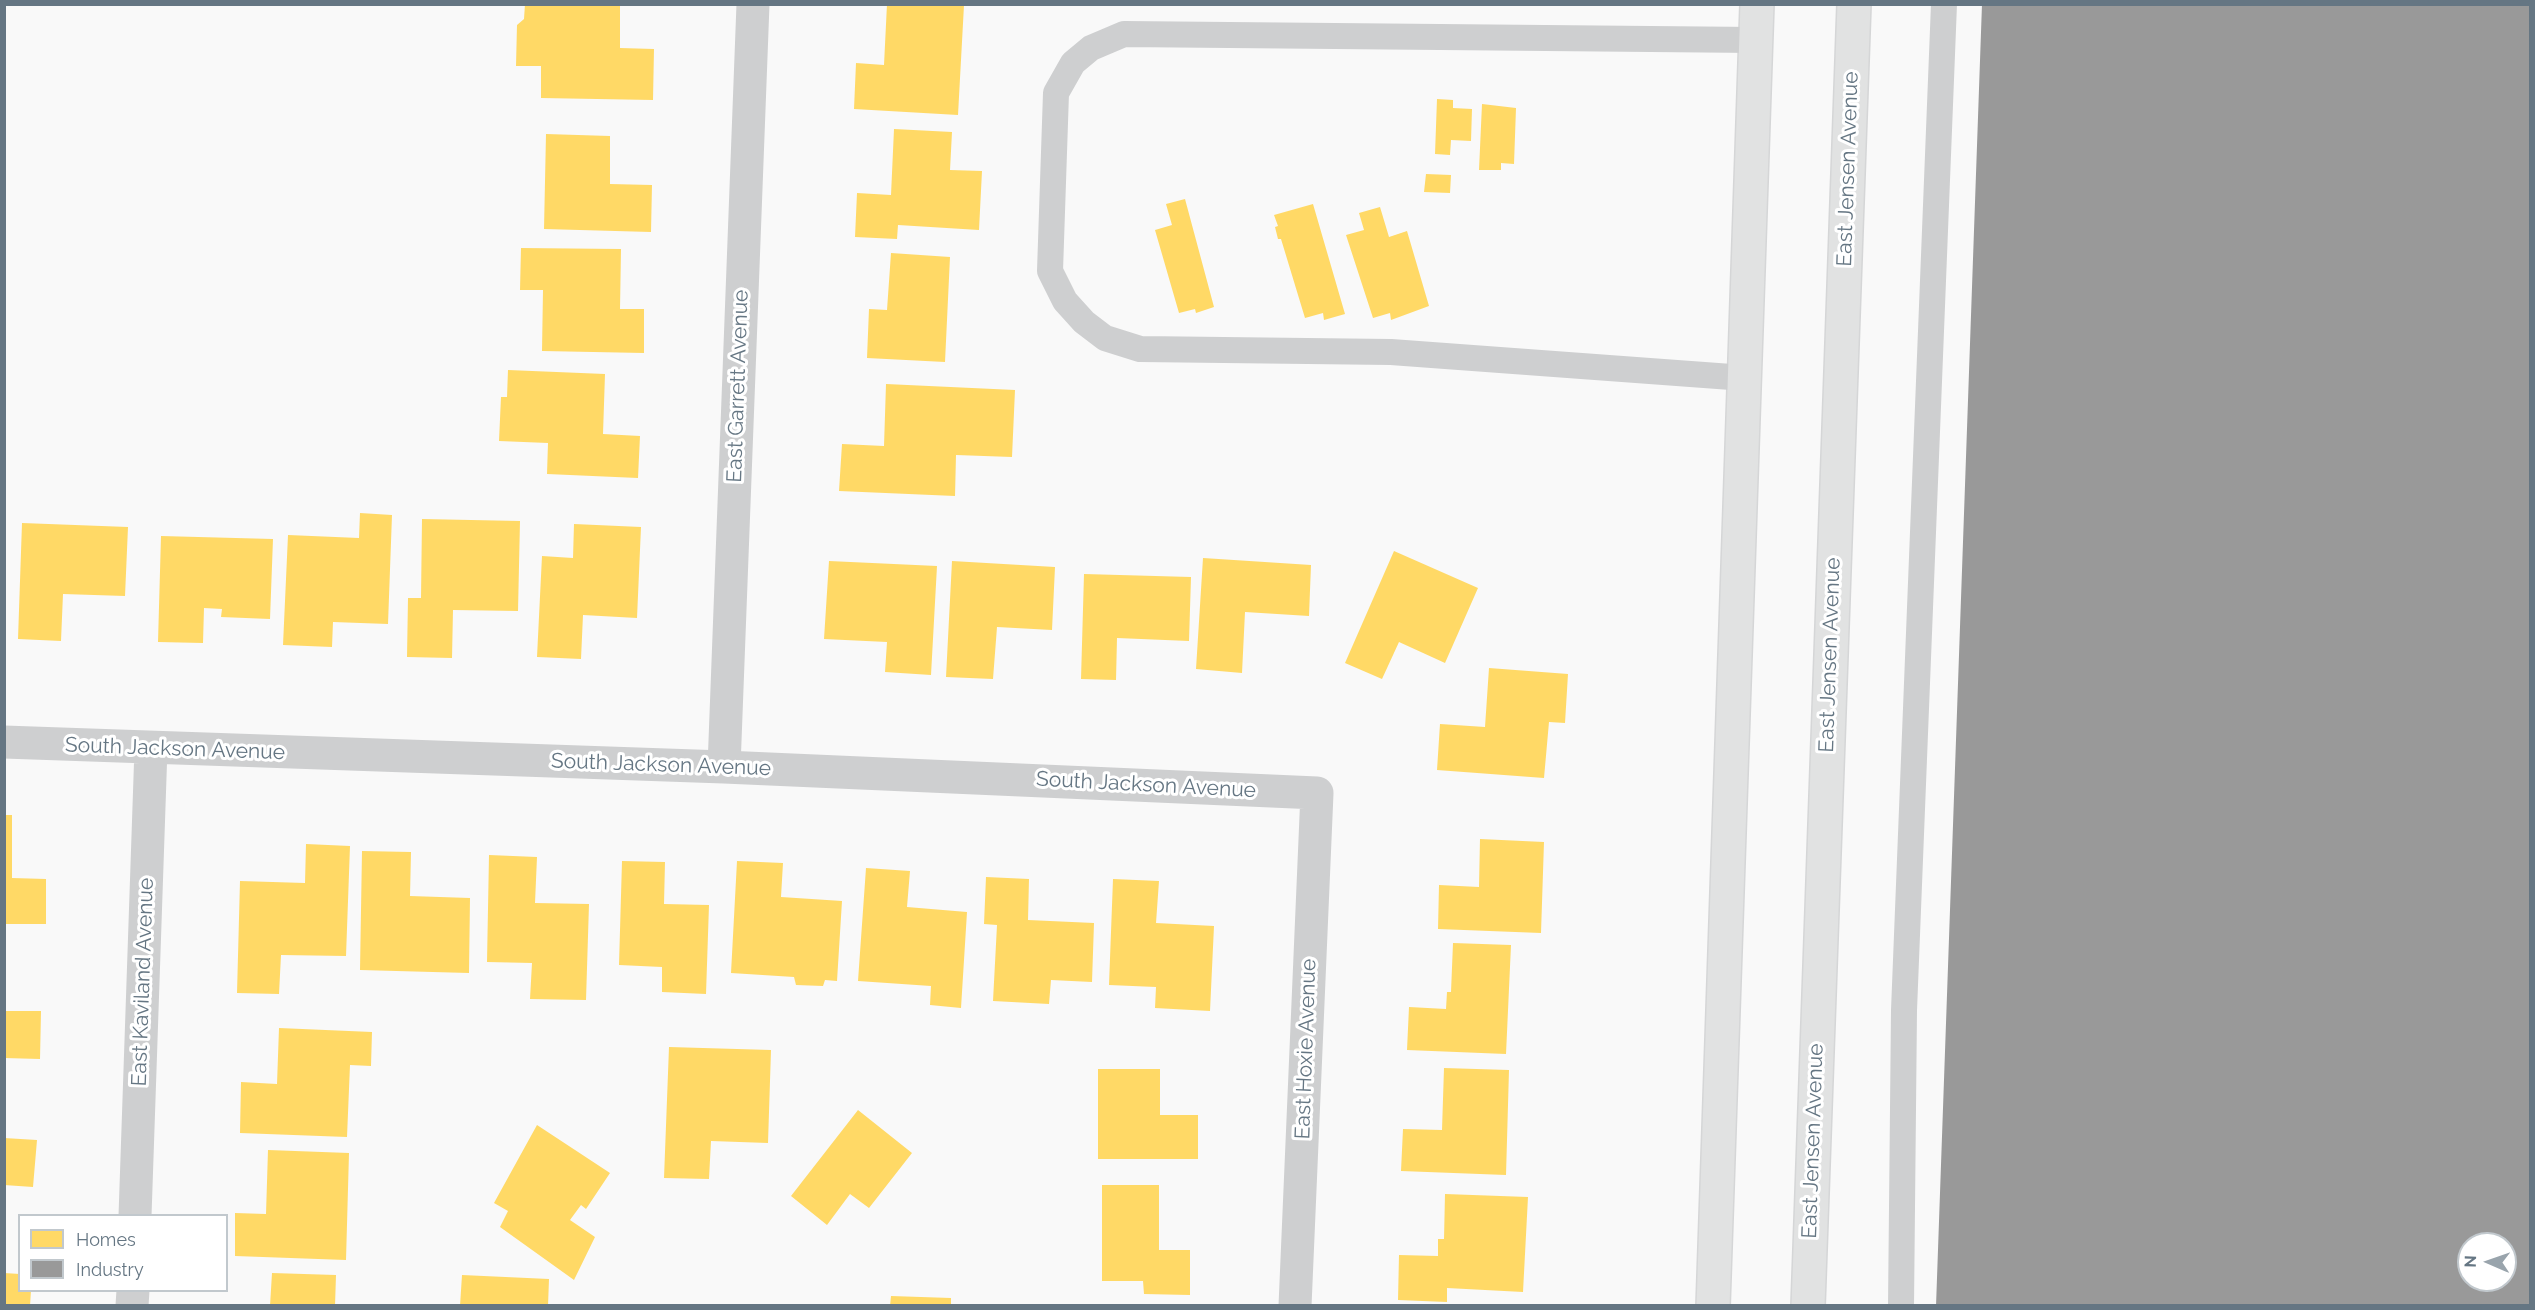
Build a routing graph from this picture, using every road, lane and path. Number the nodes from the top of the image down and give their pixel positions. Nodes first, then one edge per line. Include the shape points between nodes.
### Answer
1 (753, 4) edge
2 (1757, 4) edge
3 (1854, 4) edge
4 (1944, 4) edge
5 (1756, 40) junction
6 (1744, 378) junction
7 (4, 742) edge
8 (151, 748) junction
9 (724, 767) junction
10 (1317, 793) joint
11 (135, 1214) edge
12 (1295, 1305) edge
13 (1713, 1305) edge
14 (1808, 1305) edge
15 (1901, 1305) edge

1 - 9 street, East Garrett Avenue
2 - 5 main road
3 - 14 main road, East Jensen Avenue
4 - 15 lane via 1904,1010
5 - 6 main road
5 - 6 lane via 1124,34 1091,48 1073,63 1056,93 1050,271 1065,302 1105,338 1140,349 1391,352
6 - 13 main road
7 - 8 street, South Jackson Avenue
8 - 9 street, South Jackson Avenue
8 - 11 street, East Kaviland Avenue
9 - 10 street, South Jackson Avenue
10 - 12 street, East Hoxie Avenue

